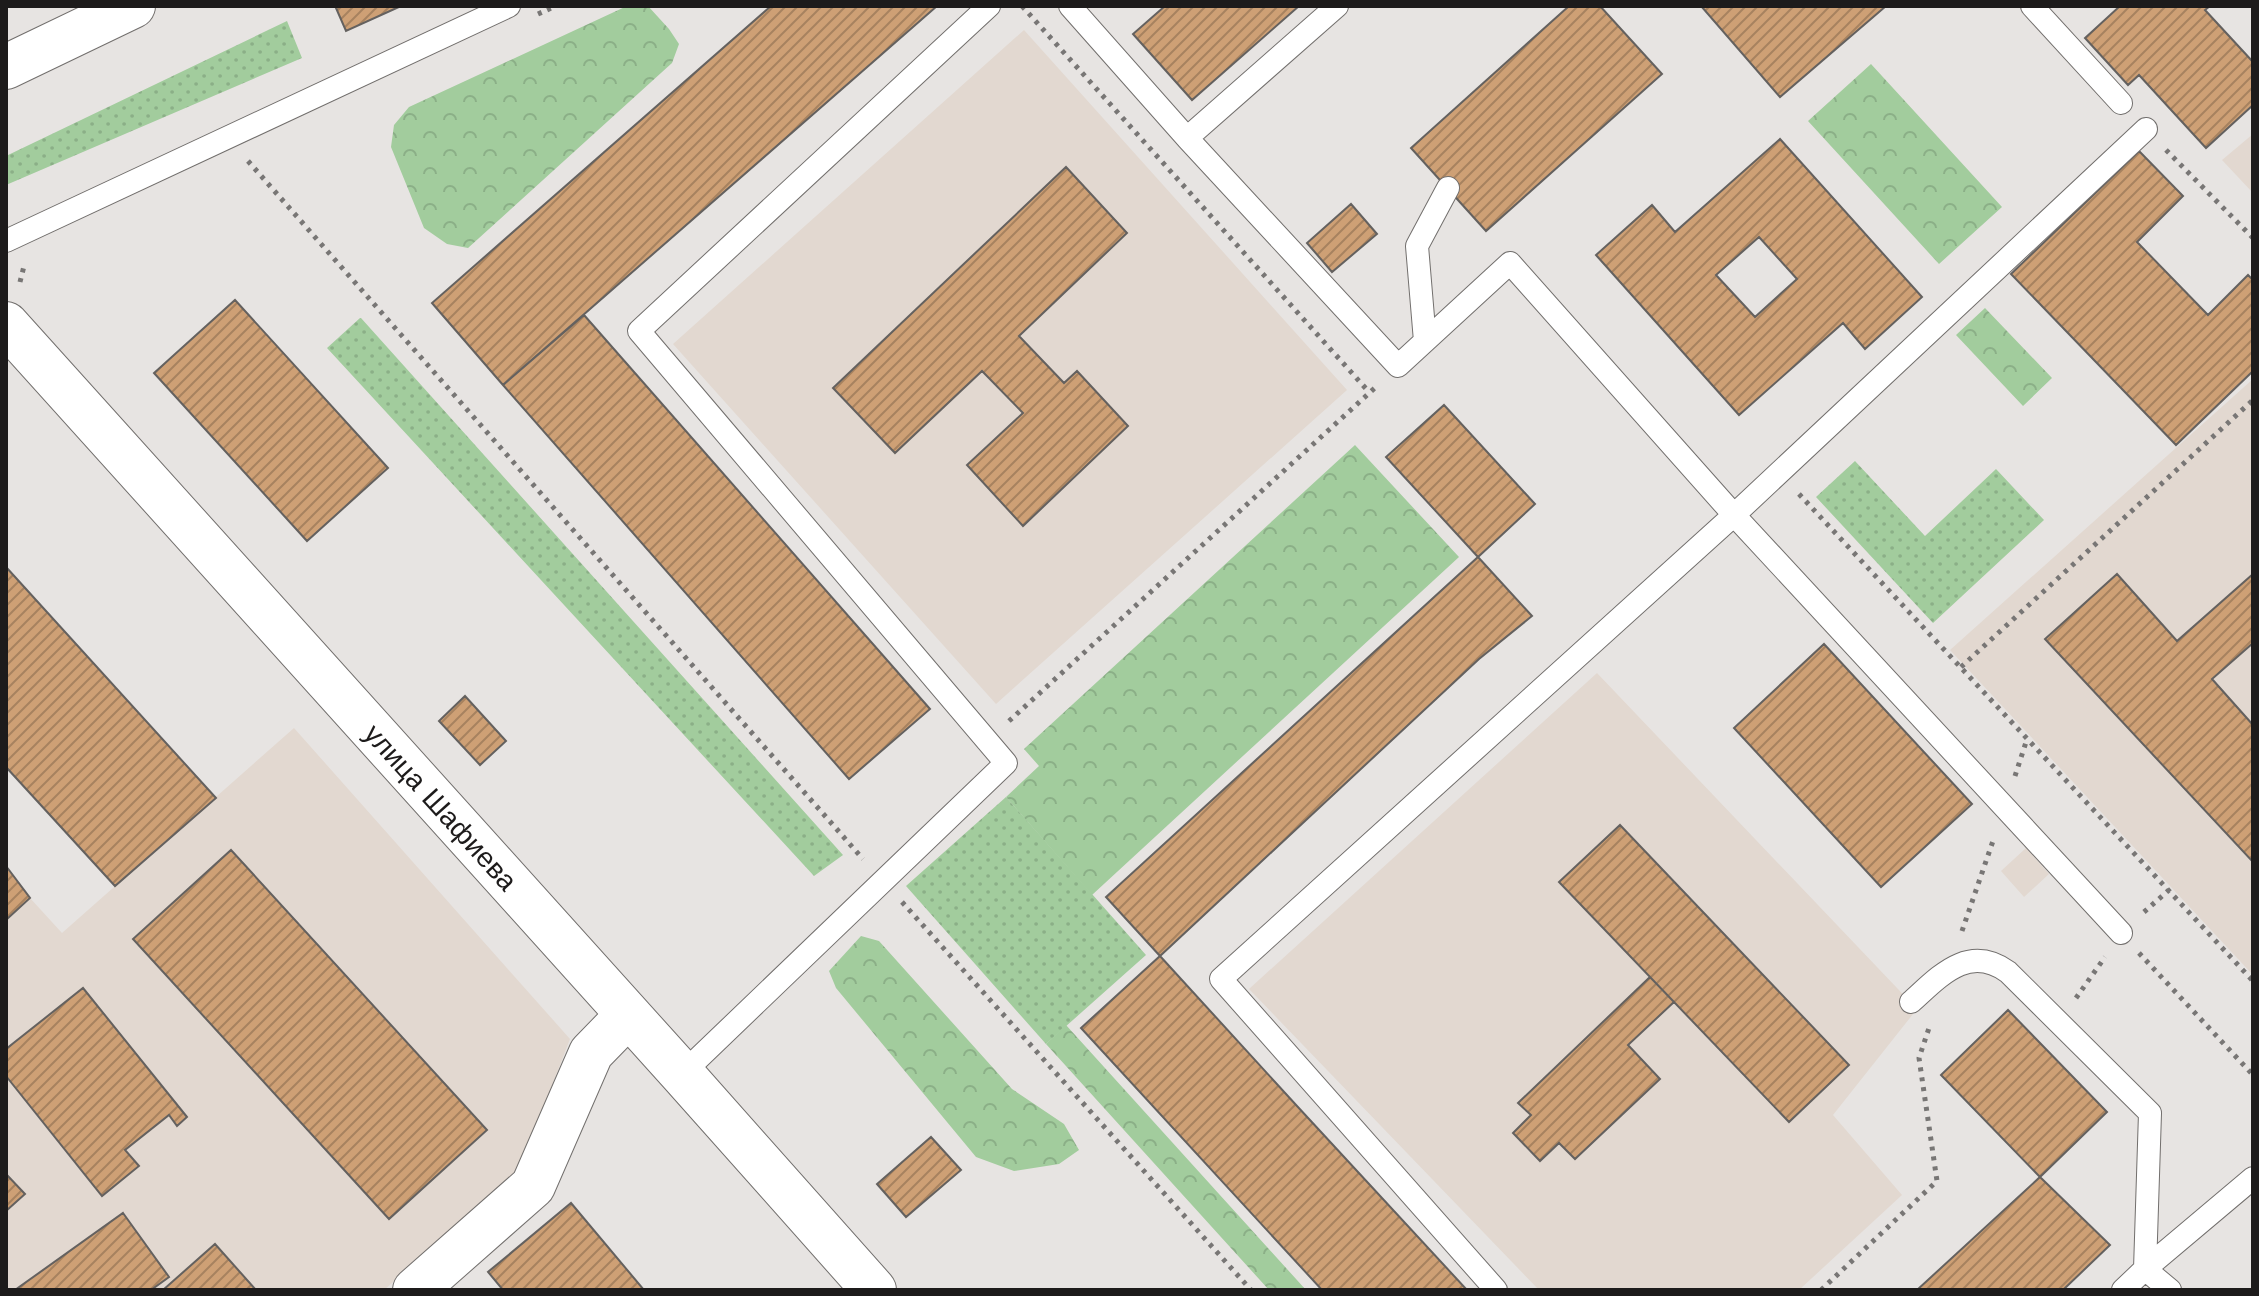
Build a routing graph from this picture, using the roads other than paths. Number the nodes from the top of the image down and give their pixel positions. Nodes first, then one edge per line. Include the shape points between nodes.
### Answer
1 (509, 6) edge
2 (989, 6) edge
3 (1070, 6) edge
4 (1337, 6) edge
5 (2032, 6) edge
6 (114, 11) edge
7 (6, 67) edge
8 (2121, 103) dead end
9 (2146, 129) road end
10 (1187, 138) junction
11 (1448, 188) dead end
12 (6, 241) edge
13 (6, 324) edge
14 (1425, 341) junction
15 (1734, 515) junction
16 (2121, 933) road end
17 (1911, 1002) dead end
18 (628, 1015) junction
19 (682, 1074) junction
20 (2253, 1178) edge
21 (2145, 1269) junction
22 (415, 1290) edge
23 (874, 1290) edge
24 (1496, 1290) edge
25 (2123, 1290) edge
26 (2170, 1290) edge

1 - 12 lane
2 - 19 lane via 639,331 1006,763
3 - 10 lane
4 - 10 lane
5 - 8 lane
6 - 7 street
9 - 15 lane
10 - 14 lane via 1398,366
11 - 14 lane via 1417,246
13 - 18 street, улица Шафиева
14 - 15 lane via 1510,263
15 - 16 lane
15 - 24 lane via 1221,979
17 - 21 lane via 1949,969 1971,961 1996,964 2150,1113
18 - 19 street, улица Шафиева
18 - 22 street via 591,1053 533,1186
19 - 23 street, улица Шафиева
20 - 21 lane
21 - 25 lane
21 - 26 lane

